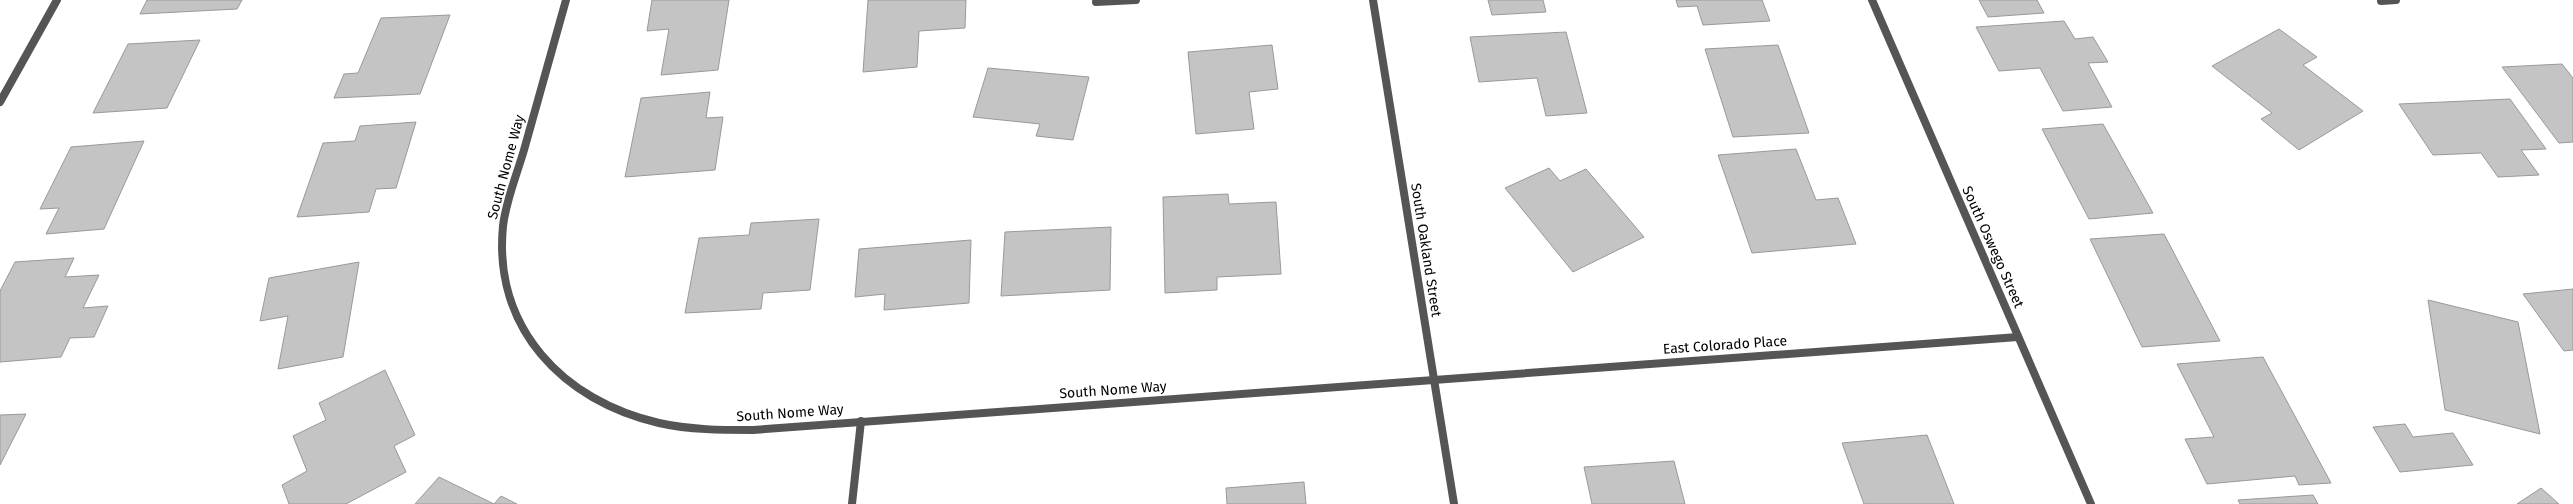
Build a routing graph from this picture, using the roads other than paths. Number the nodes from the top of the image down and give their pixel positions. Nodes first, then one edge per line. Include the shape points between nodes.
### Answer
1 (57, 0) edge
2 (566, 0) edge
3 (1136, 0) edge
4 (1373, 0) edge
5 (1872, 0) edge
6 (2396, 0) edge
7 (2381, 1) dead end
8 (1096, 2) dead end
9 (0, 102) edge
10 (2018, 337) junction
11 (1434, 379) junction
12 (861, 421) junction
13 (852, 504) edge
14 (1454, 504) edge
15 (2091, 504) edge

1 - 9 street
2 - 12 street, South Nome Way via 503,226 503,272 511,306 526,338 559,376 604,404 658,423 726,430
3 - 8 street
4 - 11 street, South Oakland Street
5 - 10 street, South Oswego Street
6 - 7 street
10 - 11 street, East Colorado Place
10 - 15 street, South Oswego Street
11 - 12 street, South Nome Way
11 - 14 street, South Oakland Street
12 - 13 street

